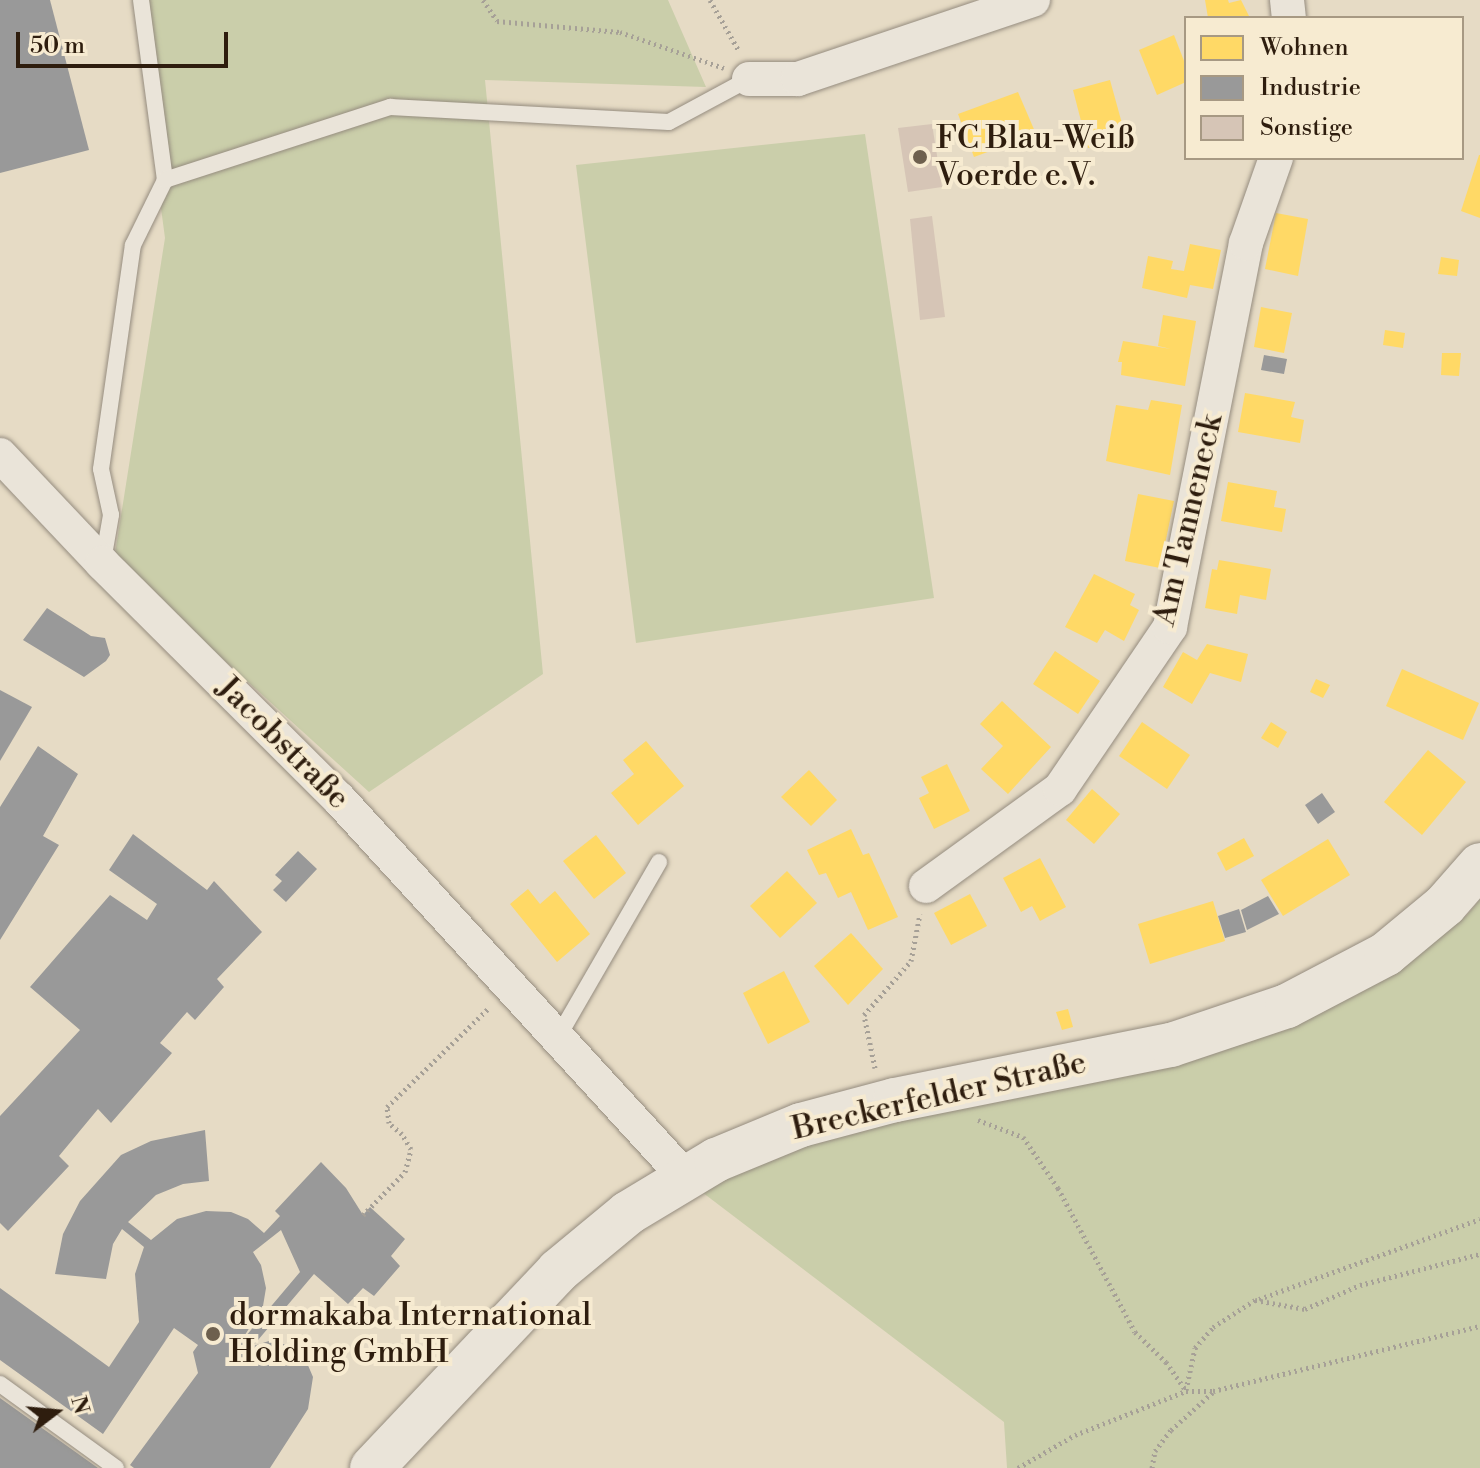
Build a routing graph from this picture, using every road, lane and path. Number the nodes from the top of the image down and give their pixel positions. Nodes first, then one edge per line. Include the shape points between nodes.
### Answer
1 (141, 0) edge
2 (483, 0) edge
3 (710, 0) edge
4 (1033, 0) edge
5 (752, 79) junction
6 (1275, 160) edge
7 (165, 180) junction
8 (0, 455) edge
9 (102, 563) junction
10 (659, 862) dead end
11 (1480, 865) edge
12 (926, 886) joint
13 (513, 988) junction
14 (558, 1037) junction
15 (874, 1067) dead end
16 (946, 1091) junction
17 (686, 1178) junction
18 (363, 1215) dead end
19 (1480, 1219) edge
20 (1480, 1254) edge
21 (1255, 1300) junction
22 (1480, 1326) edge
23 (0, 1384) edge
24 (1186, 1391) junction
25 (1213, 1391) junction
26 (116, 1468) edge
27 (372, 1468) edge
28 (1018, 1468) edge
29 (1152, 1468) edge

1 - 7 lane
2 - 5 path via 497,21 620,32
3 - 5 path
4 - 5 street via 798,79
5 - 7 lane via 669,122 390,107
6 - 12 street, Am Tanneneck via 1246,243 1170,627 1060,789
7 - 9 lane via 133,245 101,469 111,515
8 - 9 street, Jacobstraße
9 - 13 street, Jacobstraße via 339,799
10 - 14 lane
11 - 16 main road, Breckerfelder Straße via 1445,905 1386,954 1287,1006 1171,1045
12 - 15 path via 911,961 864,1015
13 - 14 street, Jacobstraße
13 - 18 path via 387,1107 389,1123 411,1149 405,1172
14 - 17 street, Jacobstraße
16 - 17 main road, Breckerfelder Straße via 801,1125 751,1143
16 - 24 path via 968,1116 1023,1137 1058,1188 1135,1332
17 - 27 main road, Breckerfelder Straße via 628,1213 558,1271
19 - 21 path
20 - 21 path via 1360,1285 1305,1309
21 - 24 path via 1213,1327 1195,1348
22 - 25 path
23 - 26 lane
24 - 25 path
24 - 28 path via 1075,1435
25 - 29 path via 1171,1430 1155,1451

